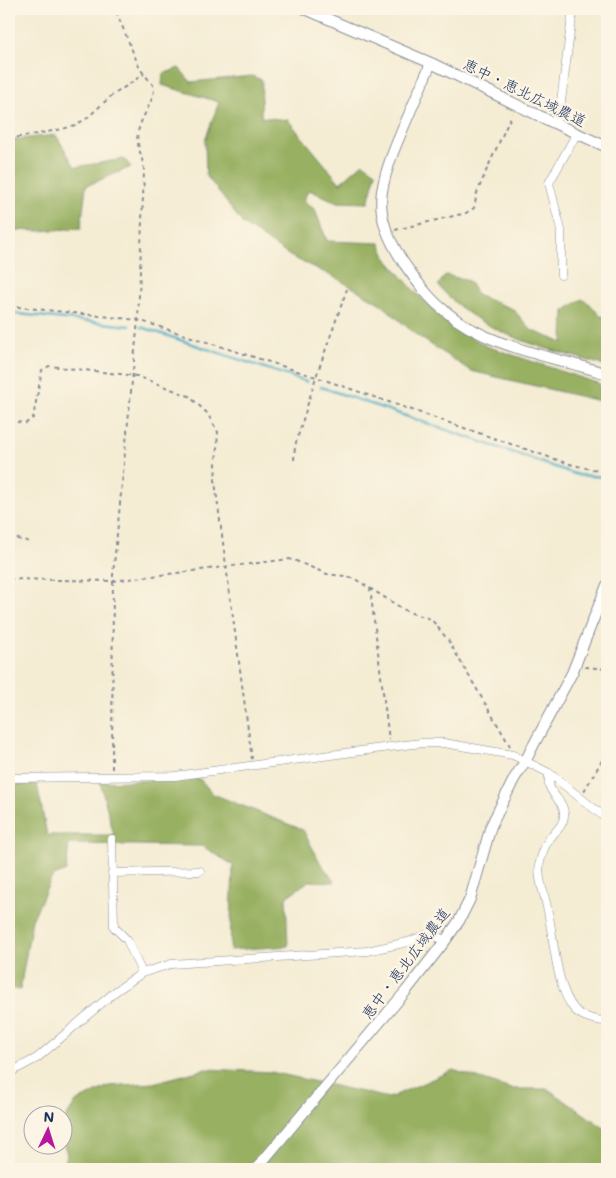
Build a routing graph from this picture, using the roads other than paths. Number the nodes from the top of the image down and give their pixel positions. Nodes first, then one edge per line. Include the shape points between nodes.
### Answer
1 (305, 9) edge
2 (573, 9) edge
3 (431, 63) junction
4 (554, 123) junction
5 (577, 133) junction
6 (607, 147) edge
7 (562, 275) dead end
8 (607, 374) edge
9 (607, 586) edge
10 (526, 760) junction
11 (549, 774) junction
12 (9, 778) edge
13 (607, 819) edge
14 (112, 839) dead end
15 (200, 871) dead end
16 (112, 872) junction
17 (446, 941) junction
18 (142, 973) junction
19 (607, 1022) edge
20 (9, 1073) edge
21 (256, 1169) edge

1 - 3 street, 恵中・恵北広域農道
2 - 4 street via 560,109
3 - 4 street, 恵中・恵北広域農道
3 - 8 street via 385,177 382,217 394,248 415,279 444,311 467,327 524,350
4 - 5 street, 恵中・恵北広域農道
5 - 6 street, 恵中・恵北広域農道
5 - 7 street via 549,183 561,230
9 - 10 street, 恵中・恵北広域農道 via 575,666
10 - 11 street
10 - 12 street via 444,743 421,743 175,776
10 - 17 street, 恵中・恵北広域農道 via 491,826 470,899
11 - 13 street
11 - 19 street via 550,786 562,805 564,815 561,826 542,852 539,877 548,907 558,970 576,1010
14 - 16 street
15 - 16 street
16 - 18 street via 114,927 127,940
17 - 18 street via 431,933 367,951 170,964
17 - 21 street, 恵中・恵北広域農道
18 - 20 street via 37,1058

